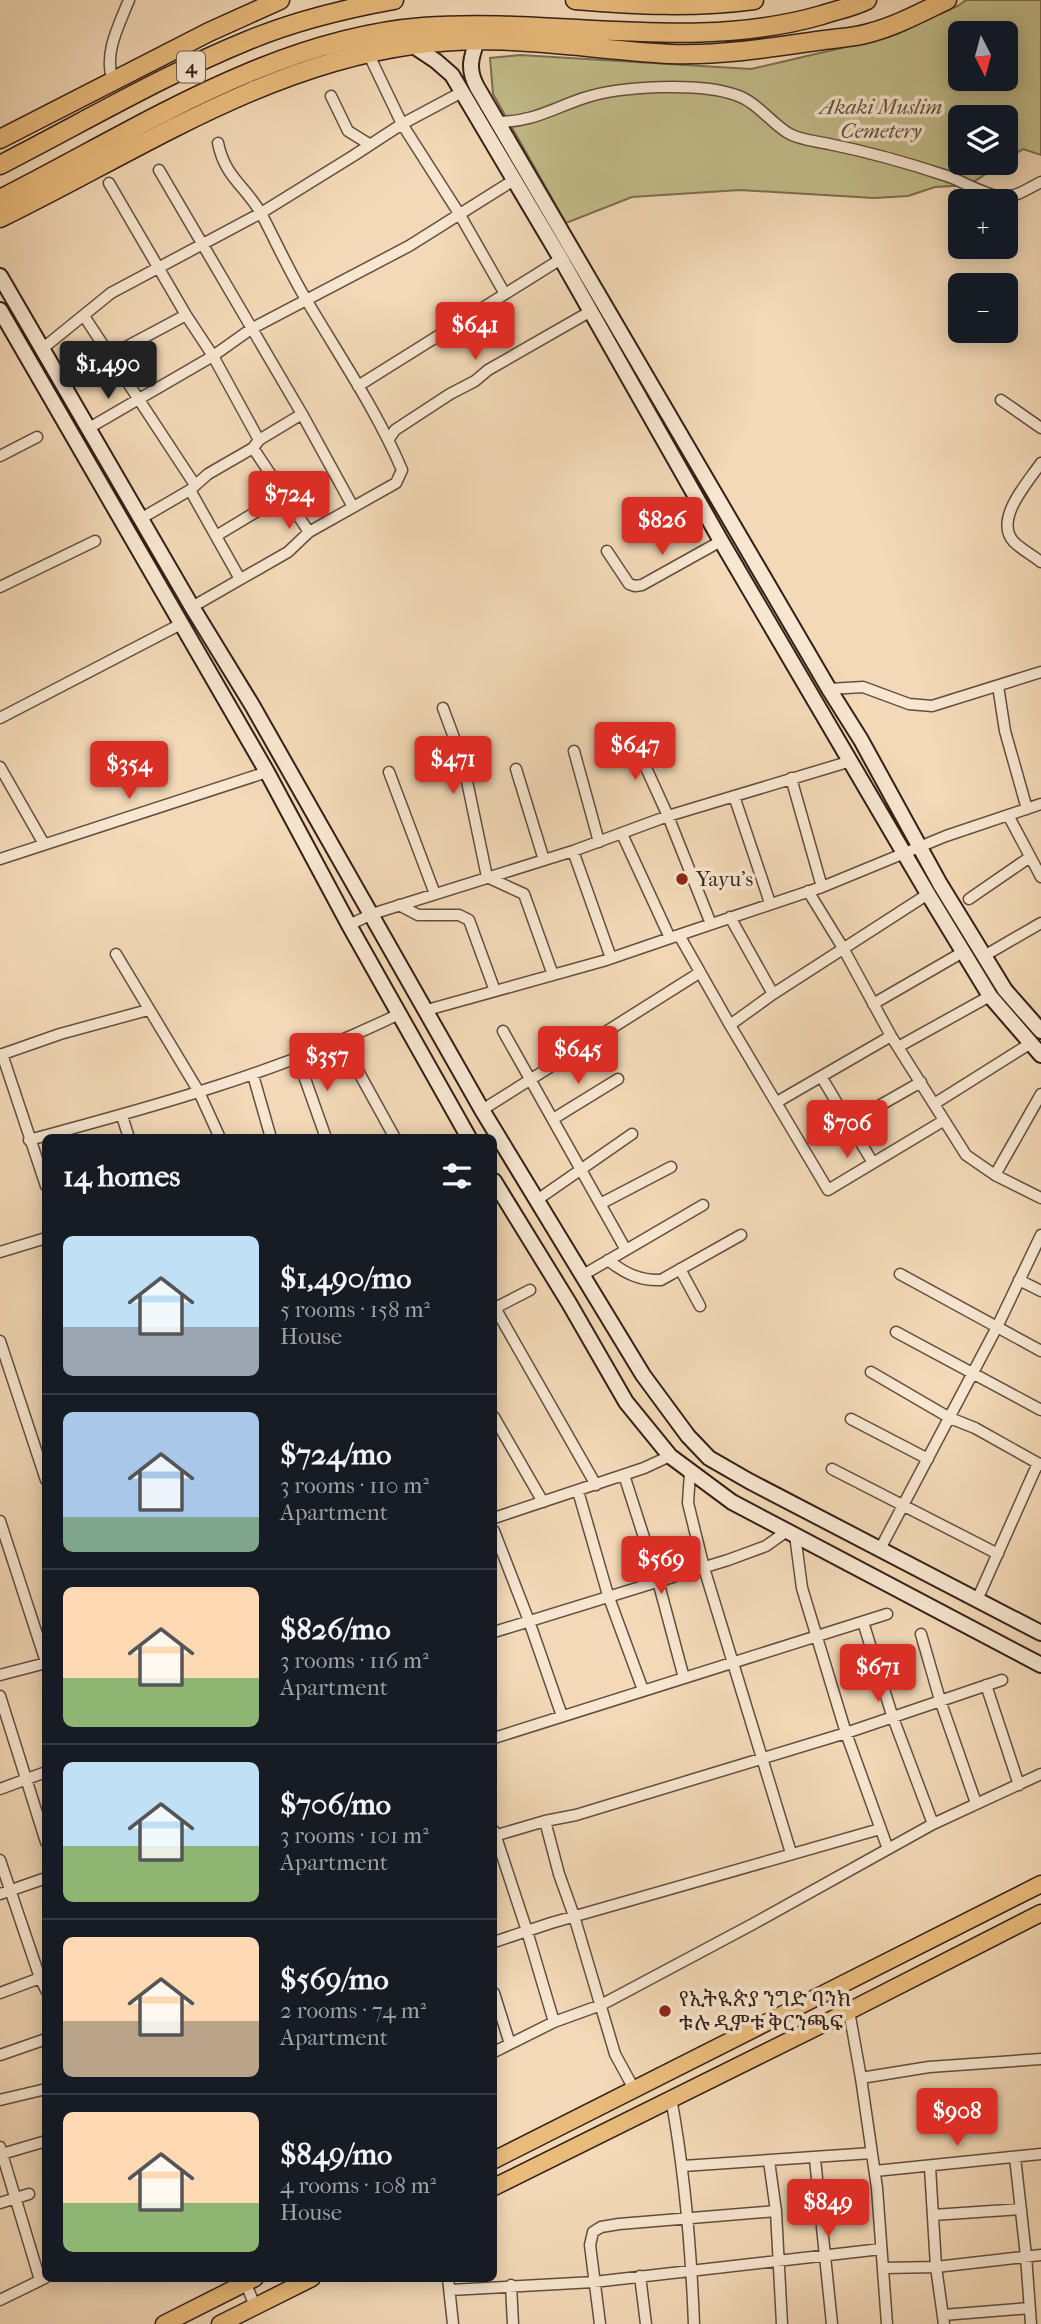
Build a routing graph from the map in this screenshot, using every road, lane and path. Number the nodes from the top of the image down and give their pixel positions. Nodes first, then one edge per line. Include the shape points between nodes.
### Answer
1 (129, 0) edge
2 (280, 0) edge
3 (394, 0) edge
4 (575, 0) edge
5 (754, 0) edge
6 (867, 0) edge
7 (947, 0) edge
8 (478, 38) junction
9 (412, 45) junction
10 (368, 53) junction
11 (113, 81) junction
12 (462, 92) junction
13 (331, 96) dead end
14 (497, 122) junction
15 (402, 124) junction
16 (0, 139) edge
17 (218, 143) dead end
18 (369, 144) junction
19 (0, 165) edge
20 (159, 170) dead end
21 (514, 180) junction
22 (1041, 182) edge
23 (108, 183) dead end
24 (0, 199) edge
25 (261, 213) junction
26 (460, 215) junction
27 (0, 218) edge
28 (201, 243) junction
29 (561, 259) junction
30 (158, 268) junction
31 (0, 276) edge
32 (505, 294) junction
33 (307, 302) junction
34 (591, 311) junction
35 (1, 314) edge
36 (186, 314) junction
37 (84, 316) junction
38 (251, 329) junction
39 (42, 349) junction
40 (111, 355) junction
41 (213, 356) junction
42 (358, 386) junction
43 (141, 400) junction
44 (1001, 400) dead end
45 (302, 414) junction
46 (89, 428) junction
47 (1041, 428) edge
48 (37, 437) dead end
49 (389, 439) junction
50 (256, 444) junction
51 (0, 456) edge
52 (1041, 463) edge
53 (192, 487) junction
54 (284, 495) junction
55 (353, 507) junction
56 (142, 517) junction
57 (309, 533) junction
58 (216, 536) junction
59 (95, 541) dead end
60 (721, 541) junction
61 (607, 551) dead end
62 (1041, 562) edge
63 (240, 579) junction
64 (0, 587) edge
65 (192, 607) junction
66 (181, 624) junction
67 (1041, 672) edge
68 (998, 686) junction
69 (829, 689) junction
70 (443, 709) dead end
71 (0, 718) edge
72 (631, 736) dead end
73 (573, 751) dead end
74 (851, 761) junction
75 (0, 766) edge
76 (516, 769) dead end
77 (267, 772) junction
78 (389, 772) dead end
79 (791, 779) junction
80 (734, 796) junction
81 (1041, 804) edge
82 (1027, 809) junction
83 (1008, 815) junction
84 (668, 816) junction
85 (622, 834) junction
86 (599, 842) junction
87 (44, 844) junction
88 (920, 848) junction
89 (573, 852) junction
90 (904, 854) junction
91 (1030, 857) junction
92 (0, 859) edge
93 (544, 860) junction
94 (488, 877) junction
95 (1041, 877) edge
96 (822, 887) junction
97 (808, 891) junction
98 (435, 894) junction
99 (928, 894) junction
100 (969, 899) dead end
101 (770, 903) junction
102 (399, 905) junction
103 (372, 914) junction
104 (730, 917) junction
105 (1041, 923) edge
106 (711, 924) junction
107 (349, 925) junction
108 (675, 937) junction
109 (843, 948) junction
110 (963, 952) junction
111 (116, 954) dead end
112 (984, 956) junction
113 (611, 958) junction
114 (699, 972) junction
115 (553, 975) junction
116 (495, 991) junction
117 (773, 994) junction
118 (990, 996) junction
119 (873, 1003) junction
120 (148, 1010) junction
121 (427, 1010) junction
122 (399, 1014) junction
123 (730, 1026) junction
124 (503, 1031) dead end
125 (1041, 1031) edge
126 (891, 1036) junction
127 (342, 1042) junction
128 (1031, 1044) junction
129 (898, 1047) junction
130 (1, 1055) edge
131 (1041, 1055) edge
132 (299, 1059) junction
133 (253, 1075) junction
134 (530, 1077) junction
135 (822, 1078) junction
136 (618, 1079) dead end
137 (921, 1082) junction
138 (199, 1092) junction
139 (1041, 1094) edge
140 (777, 1102) junction
141 (934, 1104) junction
142 (482, 1110) junction
143 (122, 1116) junction
144 (553, 1119) junction
145 (943, 1121) junction
146 (849, 1122) junction
147 (75, 1133) edge
148 (128, 1134) edge
149 (218, 1134) edge
150 (270, 1134) edge
151 (325, 1134) edge
152 (393, 1134) edge
153 (466, 1134) edge
154 (497, 1134) edge
155 (632, 1134) dead end
156 (497, 1135) edge
157 (42, 1138) edge
158 (29, 1140) junction
159 (873, 1163) junction
160 (671, 1167) dead end
161 (582, 1169) junction
162 (42, 1175) edge
163 (995, 1175) junction
164 (497, 1190) edge
165 (1041, 1198) edge
166 (537, 1200) junction
167 (600, 1203) junction
168 (703, 1205) dead end
169 (741, 1234) dead end
170 (1041, 1235) edge
171 (42, 1239) edge
172 (626, 1250) junction
173 (0, 1252) edge
174 (608, 1260) junction
175 (680, 1269) junction
176 (900, 1274) dead end
177 (583, 1275) junction
178 (1019, 1280) junction
179 (530, 1290) dead end
180 (1041, 1291) edge
181 (497, 1306) edge
182 (700, 1306) dead end
183 (497, 1312) edge
184 (997, 1327) junction
185 (896, 1332) dead end
186 (0, 1341) edge
187 (1041, 1351) edge
188 (871, 1372) dead end
189 (972, 1373) junction
190 (1041, 1410) edge
191 (950, 1418) junction
192 (851, 1419) dead end
193 (497, 1422) edge
194 (670, 1457) junction
195 (928, 1459) junction
196 (1040, 1464) edge
197 (42, 1468) edge
198 (832, 1469) dead end
199 (690, 1472) junction
200 (624, 1475) junction
201 (596, 1485) junction
202 (578, 1491) junction
203 (543, 1502) junction
204 (903, 1505) junction
205 (497, 1517) edge
206 (0, 1521) edge
207 (791, 1533) junction
208 (497, 1539) edge
209 (880, 1549) junction
210 (998, 1554) junction
211 (704, 1567) junction
212 (658, 1581) junction
213 (608, 1595) junction
214 (977, 1600) junction
215 (887, 1614) dead end
216 (529, 1621) junction
217 (863, 1622) junction
218 (497, 1631) edge
219 (1041, 1633) edge
220 (921, 1634) dead end
221 (817, 1636) junction
222 (42, 1651) edge
223 (734, 1662) junction
224 (42, 1664) edge
225 (1041, 1665) edge
226 (0, 1675) edge
227 (684, 1678) junction
228 (1002, 1680) dead end
229 (986, 1685) junction
230 (643, 1690) junction
231 (0, 1696) edge
232 (940, 1700) junction
233 (892, 1715) junction
234 (562, 1716) junction
235 (846, 1733) junction
236 (497, 1737) edge
237 (763, 1757) junction
238 (42, 1774) edge
239 (1041, 1774) edge
240 (27, 1780) junction
241 (1019, 1785) junction
242 (0, 1789) edge
243 (976, 1803) junction
244 (545, 1821) junction
245 (933, 1824) junction
246 (42, 1829) edge
247 (880, 1829) junction
248 (497, 1833) edge
249 (497, 1843) edge
250 (888, 1849) junction
251 (791, 1853) junction
252 (0, 1860) edge
253 (42, 1879) edge
254 (1041, 1884) edge
255 (11, 1890) junction
256 (0, 1894) edge
257 (1041, 1913) edge
258 (575, 1916) junction
259 (527, 1931) junction
260 (497, 1941) edge
261 (42, 1975) edge
262 (42, 1978) edge
263 (0, 1993) edge
264 (601, 2005) junction
265 (497, 2007) edge
266 (849, 2011) junction
267 (554, 2022) junction
268 (42, 2040) edge
269 (510, 2044) junction
270 (497, 2050) edge
271 (0, 2054) edge
272 (1041, 2059) edge
273 (861, 2078) junction
274 (634, 2089) junction
275 (42, 2090) edge
276 (671, 2098) junction
277 (0, 2100) edge
278 (42, 2142) edge
279 (1, 2151) edge
280 (872, 2153) junction
281 (1041, 2154) edge
282 (1015, 2157) junction
283 (497, 2158) edge
284 (815, 2159) junction
285 (769, 2161) junction
286 (683, 2166) junction
287 (930, 2167) junction
288 (875, 2171) junction
289 (497, 2185) edge
290 (29, 2194) dead end
291 (15, 2198) junction
292 (0, 2203) edge
293 (1021, 2209) junction
294 (776, 2211) junction
295 (933, 2215) junction
296 (688, 2218) junction
297 (881, 2249) junction
298 (824, 2255) junction
299 (1041, 2255) edge
300 (1026, 2256) junction
301 (778, 2260) junction
302 (936, 2267) junction
303 (883, 2268) junction
304 (692, 2270) junction
305 (42, 2276) edge
306 (640, 2276) junction
307 (42, 2279) edge
308 (594, 2281) junction
309 (244, 2282) edge
310 (249, 2282) edge
311 (304, 2282) edge
312 (449, 2282) edge
313 (511, 2285) junction
314 (450, 2290) junction
315 (0, 2300) edge
316 (255, 2306) junction
317 (1030, 2308) junction
318 (943, 2319) edge
319 (223, 2323) edge
320 (164, 2324) edge
321 (453, 2324) edge
322 (513, 2324) edge
323 (600, 2324) edge
324 (646, 2324) edge
325 (694, 2324) edge
326 (782, 2324) edge
327 (832, 2324) edge
328 (887, 2324) edge
329 (1031, 2324) edge

1 - 11 street via 113,39 109,69
2 - 11 highway
3 - 19 highway, 4 via 299,22 249,40
4 - 5 highway via 645,6
6 - 24 highway, 4 via 754,30 694,34 544,26 422,27 332,43 202,94
7 - 8 highway via 869,33 727,52 672,54
8 - 9 highway
8 - 14 main road via 470,74
9 - 10 highway
9 - 12 main road via 452,75
10 - 15 street
10 - 27 highway via 327,62 229,100
11 - 16 highway
12 - 15 street
12 - 21 main road
13 - 18 street via 348,131
14 - 22 street via 531,119 589,96 635,88 720,92 749,102 789,134 865,151 997,196 1012,196
14 - 69 main road
15 - 18 street
15 - 26 street
17 - 25 street via 230,175
18 - 25 street
20 - 28 street
21 - 26 street
21 - 29 main road
23 - 30 street
25 - 28 street
25 - 33 street
26 - 32 street
26 - 33 street
28 - 30 street
28 - 38 street
29 - 32 street
29 - 34 main road
30 - 36 street
30 - 37 street via 111,293
31 - 39 main road
32 - 42 street
33 - 38 street
33 - 42 street
34 - 49 street via 450,394 395,430
34 - 60 main road
35 - 66 main road
36 - 40 street
36 - 41 street
37 - 39 street
37 - 40 street
38 - 41 street
38 - 45 street
39 - 46 main road
40 - 43 street
41 - 43 street
41 - 50 street
42 - 49 street
43 - 46 street
43 - 53 street
44 - 47 street
45 - 50 street
45 - 55 street
46 - 56 main road
48 - 51 street
49 - 55 street via 402,470 396,483
50 - 53 street
50 - 54 street
52 - 62 street via 1009,512 1007,524 1012,541
53 - 56 street
53 - 58 street
54 - 57 street
54 - 58 street
55 - 57 street
56 - 65 main road
57 - 63 street via 288,552
58 - 63 street
59 - 64 street
60 - 61 street via 635,586
60 - 74 main road
63 - 65 street
65 - 103 main road
66 - 71 street
66 - 77 main road
67 - 68 street
68 - 69 street via 933,706 909,704 863,687
68 - 82 street via 1005,731
69 - 88 main road
70 - 94 street via 463,762
72 - 84 street
73 - 86 street
74 - 79 street
74 - 90 main road
75 - 87 street
76 - 93 street
77 - 87 street
77 - 107 main road
78 - 98 street
79 - 80 street
79 - 96 street
80 - 84 street
80 - 101 street
81 - 82 street
82 - 83 street
83 - 88 street
83 - 91 street
84 - 85 street
84 - 106 street
85 - 86 street
85 - 108 street
86 - 89 street
87 - 92 street
88 - 90 street
88 - 112 main road
89 - 93 street
89 - 113 street
90 - 96 street
90 - 99 main road
91 - 95 street
91 - 100 street
93 - 94 street
94 - 98 street
94 - 115 street via 524,894
96 - 97 street
97 - 101 street
97 - 109 street
98 - 102 street
99 - 109 street
99 - 110 main road
101 - 104 street
102 - 103 street
102 - 116 street via 418,915 459,915 469,920
103 - 107 street
103 - 121 main road
104 - 106 street
104 - 117 street
105 - 112 street
106 - 108 street
107 - 122 main road
108 - 113 street
108 - 114 street
109 - 117 street
109 - 119 street
110 - 118 main road
110 - 119 street
111 - 120 street
112 - 125 main road via 1005,990
113 - 115 street
114 - 123 street
114 - 134 street
115 - 116 street
116 - 121 street
117 - 123 street
118 - 128 main road
118 - 129 street
119 - 126 street
120 - 130 street
120 - 138 street
121 - 142 main road
122 - 127 street
122 - 153 main road
123 - 140 street
124 - 134 street
126 - 129 street
126 - 135 street
127 - 132 street
127 - 152 street
128 - 131 main road
128 - 141 street
129 - 137 street
130 - 158 street
132 - 133 street
132 - 151 street
133 - 138 street
133 - 150 street
134 - 142 street
134 - 144 street
135 - 140 street
135 - 146 street
136 - 144 street
137 - 141 street
137 - 146 street
138 - 143 street
138 - 149 street
139 - 163 street
140 - 159 street via 828,1190
141 - 145 street
142 - 154 main road
143 - 147 street
143 - 148 street
144 - 161 street
145 - 159 street
145 - 163 street via 966,1155
146 - 159 street
155 - 161 street
156 - 166 main road
157 - 158 street
158 - 162 street
160 - 167 street
161 - 166 street
161 - 167 street
163 - 165 street
164 - 194 main road via 626,1402
166 - 177 main road
167 - 172 street
168 - 172 street
169 - 175 street
170 - 178 street
171 - 173 street
172 - 174 street
174 - 175 street via 647,1280 661,1280
174 - 177 street
175 - 182 street
176 - 184 street
177 - 209 main road via 643,1375 709,1458
178 - 180 street
178 - 184 street
179 - 181 street
183 - 201 street
184 - 187 street
184 - 189 street
185 - 189 street
186 - 197 street
188 - 191 street
189 - 190 street
189 - 191 street
191 - 195 street
191 - 196 street
192 - 195 street
193 - 203 street
194 - 199 main road
194 - 200 street
195 - 204 street
196 - 210 street
198 - 204 street
199 - 207 main road via 732,1502
199 - 211 street via 688,1503
200 - 201 street
200 - 212 street
201 - 202 street
202 - 203 street
202 - 213 street
203 - 205 street
204 - 209 street
204 - 210 street
206 - 222 street
207 - 211 street
207 - 221 street
207 - 225 main road
208 - 216 street
209 - 214 main road
210 - 214 street
211 - 212 street
211 - 223 street
212 - 213 street
212 - 227 street
213 - 216 street
213 - 230 street
214 - 219 main road
215 - 217 street
216 - 218 street
216 - 234 street
217 - 221 street
217 - 233 street
220 - 232 street
221 - 223 street
221 - 235 street
223 - 227 street
223 - 237 street
224 - 226 street
227 - 230 street
228 - 229 street
229 - 232 street
229 - 241 street
230 - 234 street
231 - 240 street
232 - 233 street
232 - 243 street
233 - 235 street
233 - 245 street
234 - 236 street
235 - 237 street
235 - 247 street
237 - 244 street
237 - 251 street
238 - 240 street
239 - 241 street
240 - 242 street
240 - 246 street
241 - 243 street
243 - 245 street
244 - 248 street
244 - 258 street
245 - 250 street
247 - 250 street
247 - 251 street
249 - 259 street
250 - 264 street
251 - 258 street
252 - 255 street
253 - 255 street
254 - 274 main road
255 - 256 street
255 - 261 street
257 - 266 main road
258 - 259 street
258 - 264 street
259 - 260 street
259 - 267 street
262 - 263 street
264 - 267 street
264 - 274 street via 618,2063
265 - 269 street
266 - 273 street
266 - 276 main road
267 - 269 street
268 - 271 street
269 - 270 street
272 - 273 street via 929,2067
273 - 280 street
274 - 283 main road
275 - 277 street
276 - 286 street
276 - 289 main road
278 - 279 street
279 - 291 street
280 - 284 street
280 - 288 street
281 - 282 street
282 - 287 street
282 - 293 street
284 - 285 street
284 - 298 street
285 - 286 street
285 - 294 street
286 - 296 street
287 - 288 street
287 - 295 street
288 - 297 street
290 - 291 street
291 - 292 street
291 - 305 street
293 - 295 street
293 - 300 street
294 - 296 street
294 - 301 street
295 - 302 street
296 - 304 street
296 - 308 street via 619,2224 593,2232
297 - 298 street
297 - 303 street
298 - 301 street
298 - 327 street
299 - 300 street
300 - 302 street
300 - 317 street
301 - 304 street
301 - 326 street
302 - 303 street
302 - 318 street
303 - 328 street
304 - 306 street
304 - 325 street
306 - 308 street
306 - 324 street
307 - 315 street
308 - 313 street
308 - 323 street
309 - 320 main road
310 - 316 street
311 - 316 main road
312 - 314 street
313 - 314 street
313 - 322 street
314 - 321 street
316 - 319 main road
317 - 318 street
317 - 329 street

